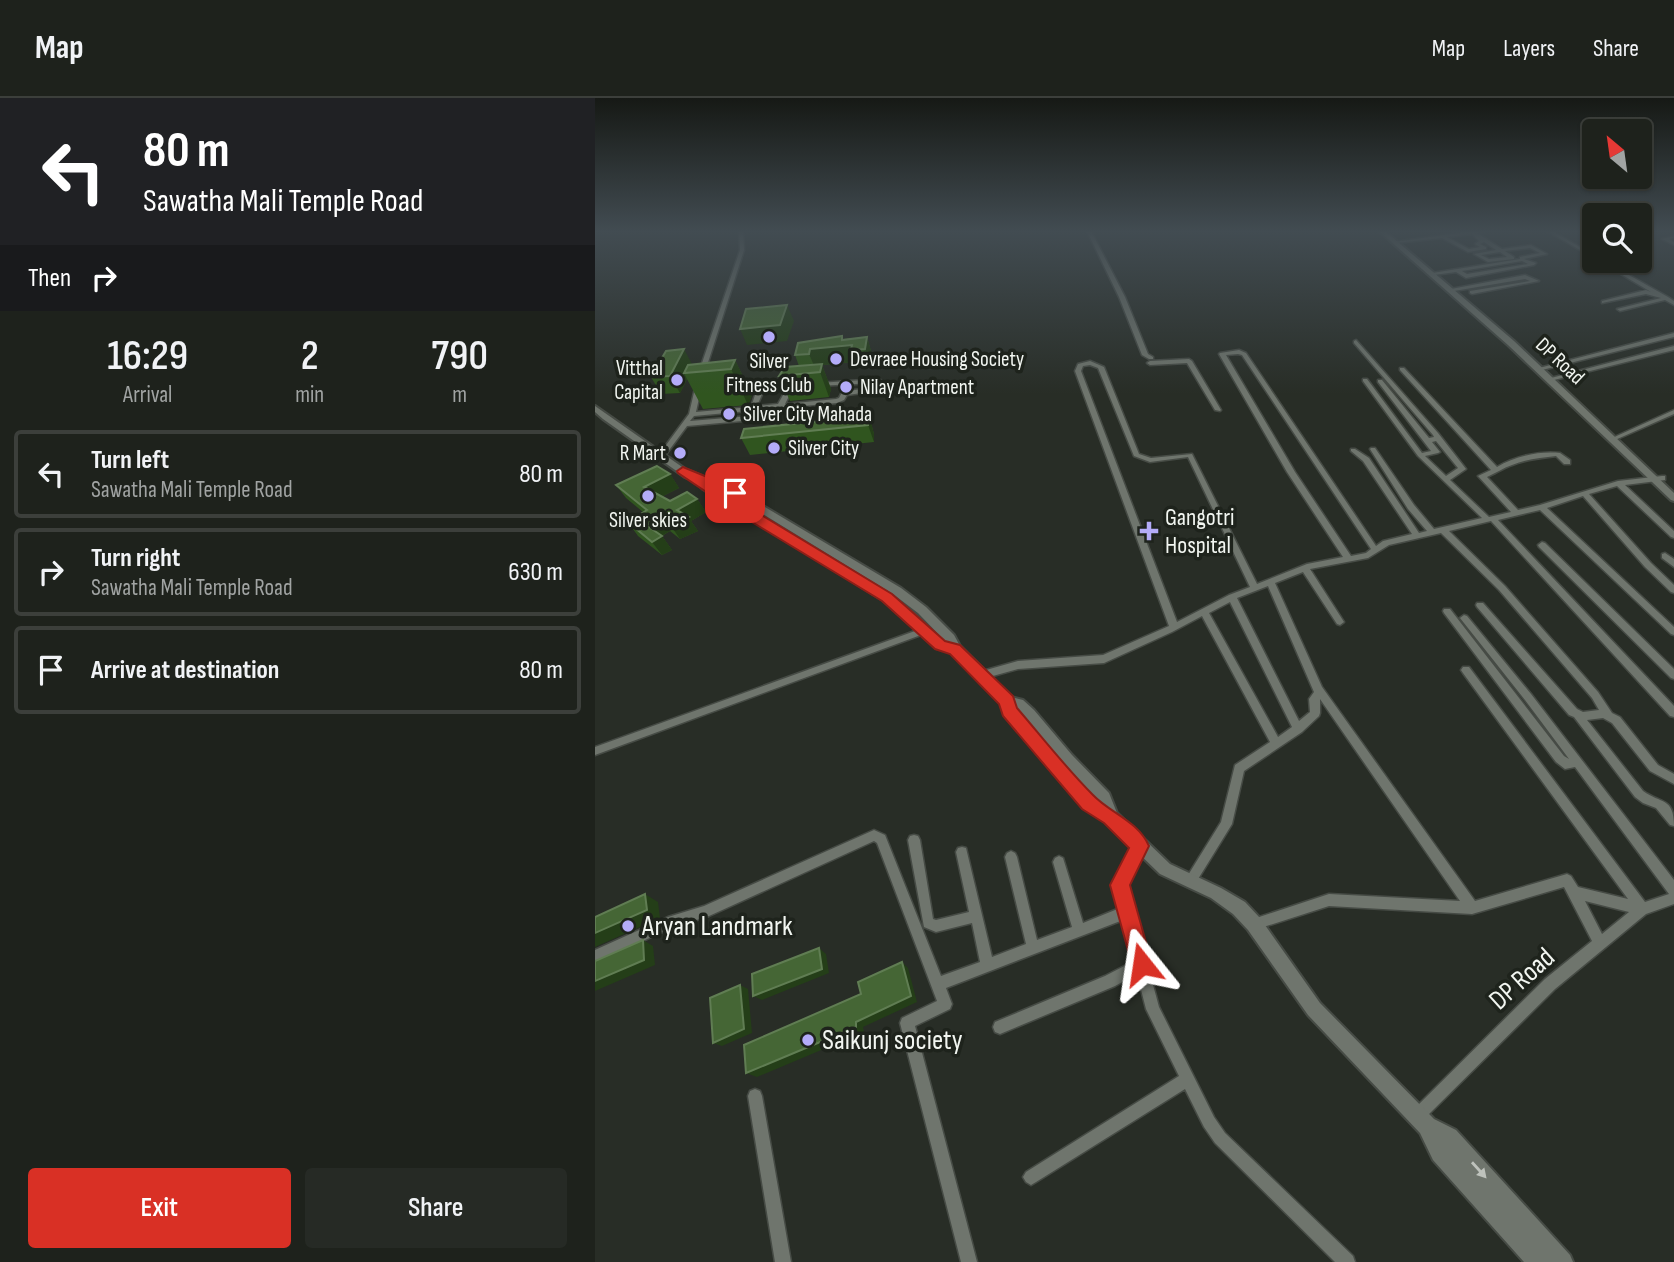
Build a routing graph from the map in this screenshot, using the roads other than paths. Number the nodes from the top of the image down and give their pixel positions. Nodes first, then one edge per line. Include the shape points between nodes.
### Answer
1 (731, 285) edge
2 (1116, 285) edge
3 (1448, 285) edge
4 (1450, 285) edge
5 (1476, 285) edge
6 (1511, 285) edge
7 (1642, 285) edge
8 (1454, 289) junction
9 (1472, 292) dead end
10 (1631, 296) junction
11 (1665, 299) junction
12 (1604, 302) dead end
13 (1646, 303) junction
14 (1674, 303) edge
15 (1620, 309) dead end
16 (1674, 335) edge
17 (1356, 342) dead end
18 (1674, 348) edge
19 (1542, 368) junction
20 (1402, 369) dead end
21 (1554, 379) junction
22 (1364, 380) dead end
23 (1380, 381) dead end
24 (775, 389) dead end
25 (760, 390) junction
26 (726, 394) edge
27 (780, 407) junction
28 (595, 408) edge
29 (753, 409) junction
30 (1218, 410) dead end
31 (1674, 412) edge
32 (689, 418) junction
33 (1617, 438) junction
34 (1438, 439) junction
35 (1427, 440) junction
36 (1373, 449) dead end
37 (1353, 450) dead end
38 (1420, 455) junction
39 (662, 456) junction
40 (1567, 462) dead end
41 (683, 471) junction
42 (1496, 471) junction
43 (1658, 478) junction
44 (1446, 479) junction
45 (1618, 483) junction
46 (1674, 489) edge
47 (1584, 494) junction
48 (1674, 498) edge
49 (1542, 507) junction
50 (1516, 512) junction
51 (1489, 518) junction
52 (1442, 529) junction
53 (1431, 531) junction
54 (1417, 535) junction
55 (1674, 536) edge
56 (1542, 545) dead end
57 (1375, 550) junction
58 (1665, 556) dead end
59 (1348, 558) junction
60 (1674, 564) edge
61 (1560, 565) junction
62 (1305, 568) junction
63 (1540, 569) junction
64 (1270, 582) junction
65 (1255, 589) junction
66 (1674, 590) edge
67 (1232, 597) junction
68 (1480, 605) dead end
69 (1204, 611) junction
70 (1447, 611) dead end
71 (1464, 618) dead end
72 (1340, 622) dead end
73 (1174, 627) junction
74 (926, 630) junction
75 (1674, 632) edge
76 (955, 649) junction
77 (1466, 670) dead end
78 (982, 675) junction
79 (1674, 675) edge
80 (1320, 692) junction
81 (1674, 713) edge
82 (1577, 715) junction
83 (1608, 716) junction
84 (1298, 729) junction
85 (1276, 744) junction
86 (595, 751) edge
87 (1577, 762) junction
88 (1674, 779) edge
89 (1674, 821) edge
90 (913, 839) dead end
91 (1140, 846) junction
92 (962, 852) dead end
93 (1011, 857) dead end
94 (1059, 862) dead end
95 (1191, 880) junction
96 (1674, 890) edge
97 (1574, 892) junction
98 (1674, 898) edge
99 (1472, 908) junction
100 (1642, 909) junction
101 (1127, 912) junction
102 (976, 916) junction
103 (1254, 924) junction
104 (1079, 930) junction
105 (1600, 943) junction
106 (1033, 948) junction
107 (595, 957) edge
108 (1142, 964) junction
109 (987, 965) junction
110 (938, 984) junction
111 (1000, 1027) dead end
112 (1188, 1079) junction
113 (755, 1096) dead end
114 (1422, 1121) junction
115 (1031, 1177) dead end
116 (783, 1262) edge
117 (969, 1262) edge
118 (1347, 1262) edge
119 (1538, 1262) edge
120 (1563, 1262) edge

1 - 32 street via 701,376 700,396
2 - 30 street via 1149,360 1189,361
3 - 33 street, DP Road
4 - 8 street, DP Road
5 - 8 street
6 - 9 street
7 - 11 street
8 - 19 street, DP Road
10 - 11 street via 1649,292
10 - 12 street
10 - 13 street
11 - 13 street
11 - 14 street
13 - 15 street
16 - 19 street
17 - 34 street
18 - 21 street
19 - 21 street, DP Road
20 - 42 street
21 - 33 street, DP Road
22 - 38 street
23 - 35 street
24 - 25 street
25 - 26 street
25 - 29 street
27 - 27 street via 840,400 844,393 877,389 879,381 792,387
27 - 29 street
28 - 39 street
29 - 32 street
31 - 33 street
32 - 32 street via 769,411 765,416
32 - 39 street
33 - 43 street, DP Road
34 - 35 street
34 - 44 street via 1462,469
35 - 38 street via 1436,452
36 - 53 street
37 - 54 street via 1366,460
38 - 44 street
39 - 41 street
40 - 42 street via 1558,454 1534,456
41 - 74 street via 887,597
41 - 76 street via 735,493 897,591 922,610
42 - 50 street via 1482,476
43 - 45 street
43 - 46 street, DP Road
43 - 48 street, DP Road
44 - 51 street
45 - 47 street
45 - 55 street
47 - 49 street
47 - 66 street
49 - 50 street
49 - 75 street
50 - 51 street
51 - 52 street
51 - 63 street
52 - 53 street
52 - 83 street via 1502,588
53 - 54 street
54 - 57 street
56 - 61 street
57 - 59 street
57 - 59 street via 1244,354 1223,354 1291,472
58 - 60 street
59 - 62 street
61 - 63 street
61 - 79 street
62 - 64 street
62 - 72 street
63 - 81 street
64 - 65 street
64 - 80 street
65 - 67 street
65 - 73 street via 1190,455 1150,460 1136,455 1101,367 1080,365 1078,371
67 - 69 street
67 - 84 street
68 - 82 street
69 - 73 street
69 - 85 street
70 - 87 street via 1560,759 1568,765
71 - 87 street
73 - 78 street via 1096,661 1018,665
74 - 76 street via 940,645
74 - 86 street
76 - 78 street
77 - 100 street
78 - 91 street via 1088,803 1111,817
80 - 84 street via 1314,699 1315,713
80 - 99 street
82 - 83 street
82 - 89 street via 1639,794 1660,804
83 - 88 street via 1654,768
84 - 85 street
85 - 95 street via 1239,768 1226,824
87 - 96 street
90 - 102 street via 928,923 936,926
91 - 95 street via 1165,869
91 - 101 street via 1120,885
92 - 102 street
93 - 106 street
94 - 104 street
95 - 103 street via 1239,908
97 - 99 street via 1567,880
97 - 100 street
97 - 105 street
98 - 100 street, DP Road
99 - 103 street via 1329,900
100 - 105 street, DP Road
101 - 104 street
101 - 108 street
102 - 109 street
103 - 114 street via 1314,1009
104 - 106 street
105 - 114 street, DP Road via 1514,1019
106 - 109 street
107 - 110 street via 877,836
108 - 111 street
108 - 112 street via 1153,1009
109 - 110 street
110 - 117 street via 945,1004 907,1023
112 - 115 street
112 - 118 street via 1220,1138
113 - 116 street
114 - 119 street via 1440,1153
114 -> 120 street via 1449,1137

